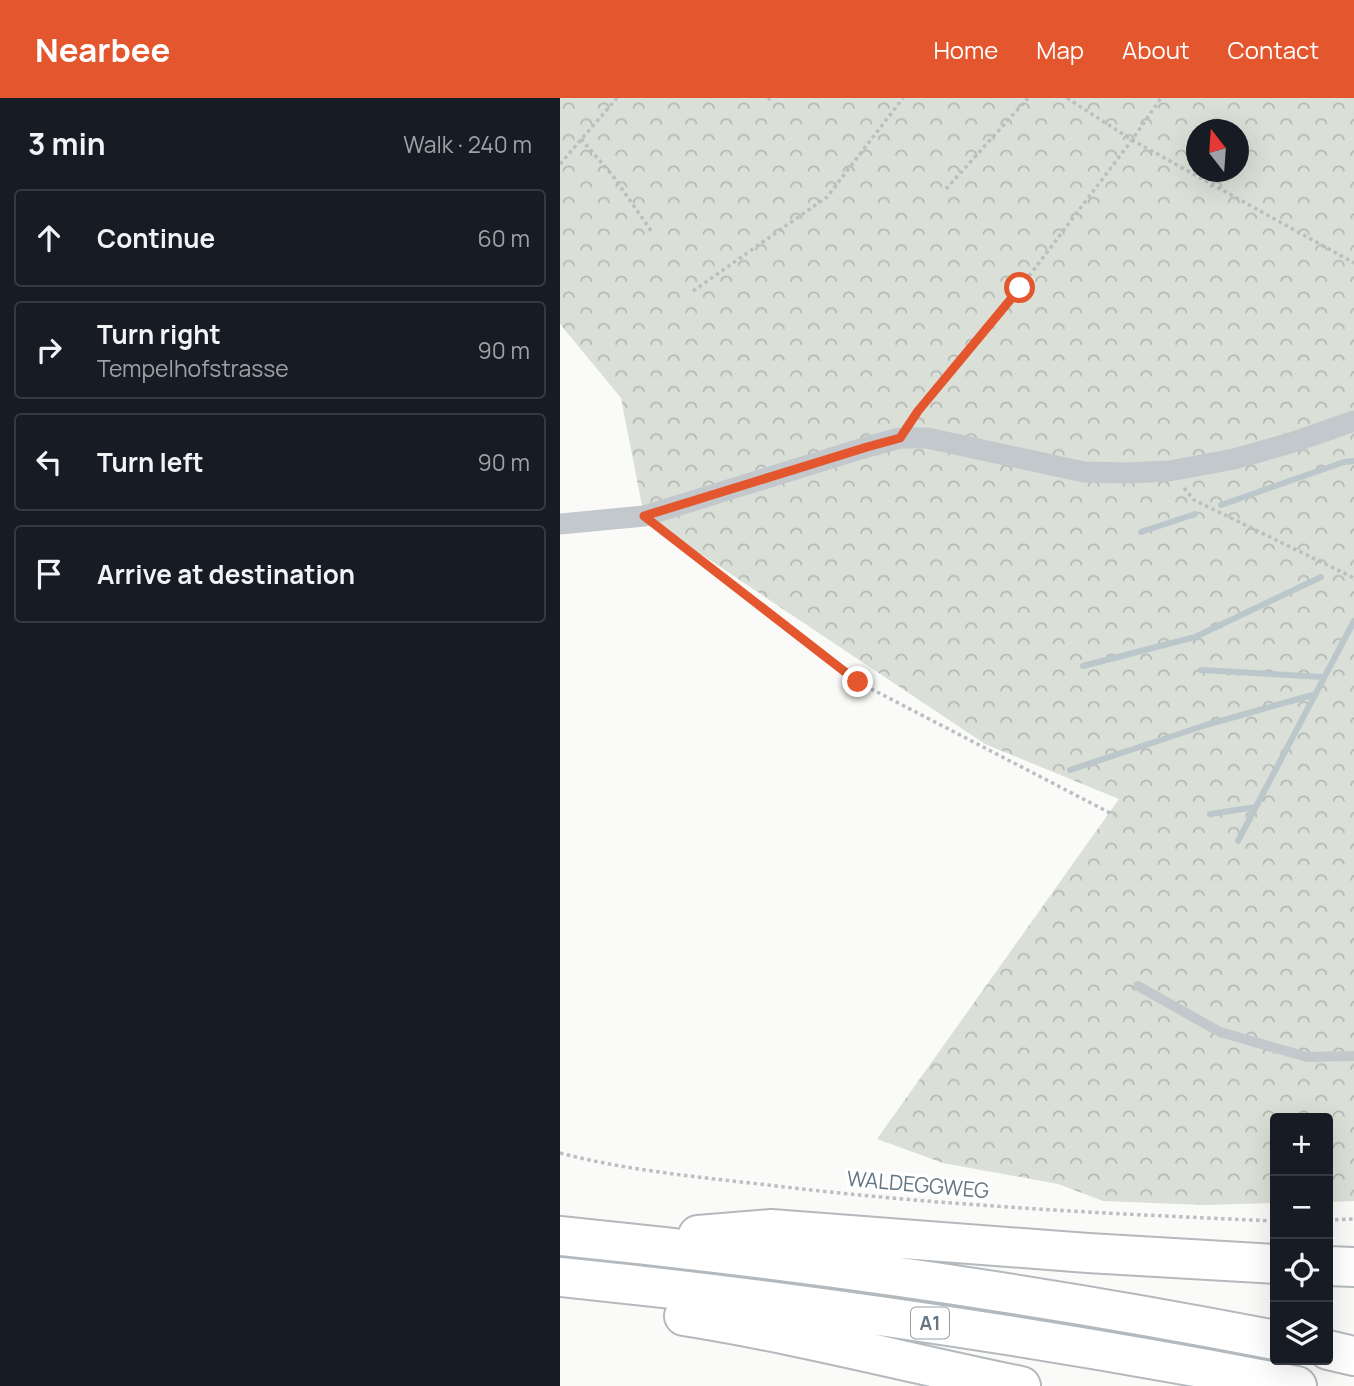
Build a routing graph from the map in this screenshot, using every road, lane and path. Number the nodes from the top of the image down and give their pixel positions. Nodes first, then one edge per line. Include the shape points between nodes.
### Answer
1 (617, 98) edge
2 (903, 98) edge
3 (1028, 98) edge
4 (1067, 98) edge
5 (1161, 98) edge
6 (581, 139) junction
7 (1132, 140) junction
8 (560, 164) edge
9 (946, 188) dead end
10 (652, 232) dead end
11 (1354, 263) edge
12 (692, 292) dead end
13 (1354, 421) edge
14 (900, 438) junction
15 (1169, 471) junction
16 (644, 516) junction
17 (560, 524) edge
18 (1354, 578) edge
19 (1114, 815) dead end
20 (1138, 986) dead end
21 (1354, 1056) edge
22 (560, 1153) edge
23 (1354, 1219) edge
24 (1333, 1220) edge
25 (1270, 1221) edge
26 (560, 1236) edge
27 (612, 1241) junction
28 (1270, 1264) edge
29 (1333, 1266) edge
30 (1354, 1267) edge
31 (560, 1277) edge
32 (560, 1292) edge
33 (1270, 1339) edge
34 (1333, 1351) edge
35 (1354, 1356) edge
36 (1021, 1386) edge
37 (1297, 1386) edge

1 - 6 path
2 - 12 path via 828,197
3 - 9 path
4 - 7 path
5 - 7 path
6 - 8 path
6 - 10 path
7 - 11 path
7 - 14 path
13 - 15 street via 1234,459
14 - 15 street via 927,438 1084,472
14 - 16 street
15 - 18 path via 1194,500
16 - 17 street
16 - 19 path via 858,682
20 - 21 lane via 1220,1032 1307,1057
22 - 25 path, WALDEGGWEG via 660,1172 891,1198
23 - 24 path
26 - 27 highway, A1
27 - 28 highway via 771,1229
27 - 33 highway, A1 via 921,1281
29 - 30 highway
31 - 37 highway, A1 via 915,1321
32 - 36 highway via 594,1304 765,1329
34 - 35 highway

